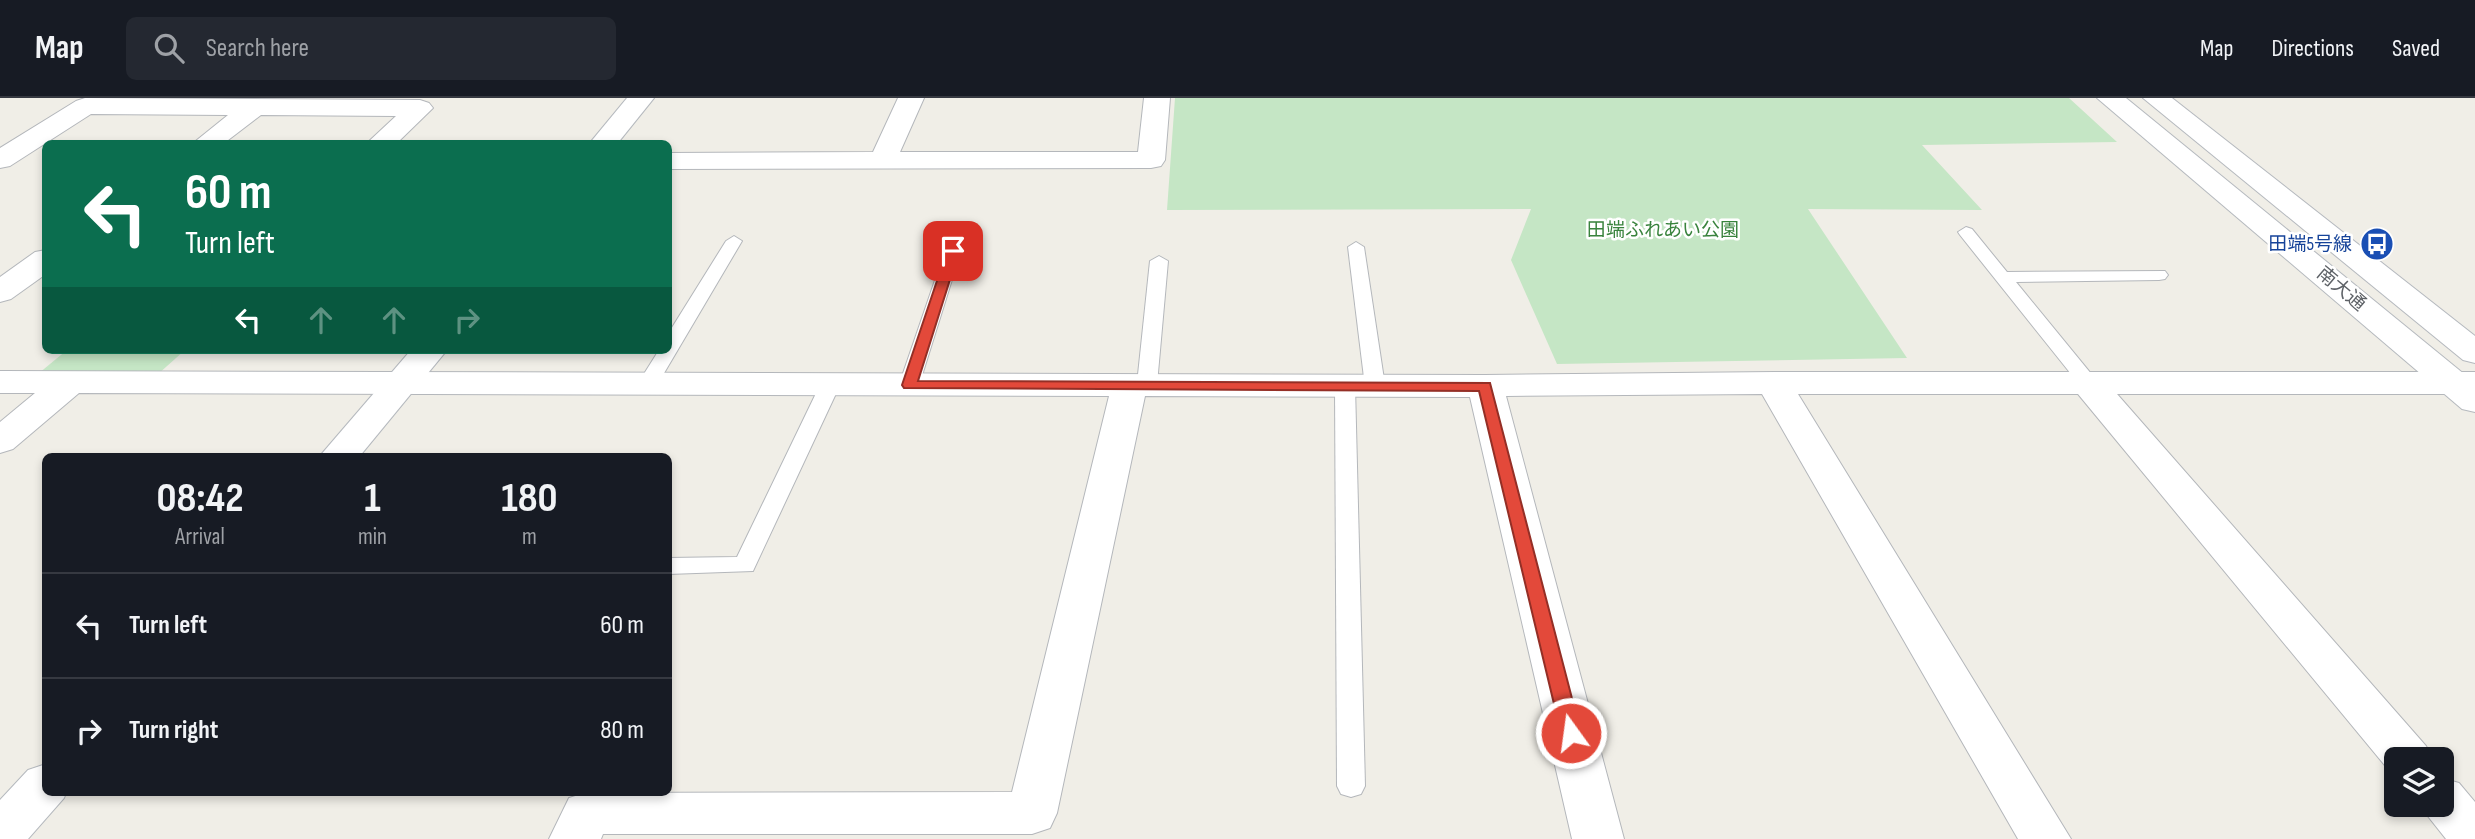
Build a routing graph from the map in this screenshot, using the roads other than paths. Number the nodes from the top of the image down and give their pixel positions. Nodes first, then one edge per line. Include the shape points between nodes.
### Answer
1 (641, 98) edge
2 (911, 98) edge
3 (1157, 98) edge
4 (2110, 98) edge
5 (2156, 98) edge
6 (255, 107) junction
7 (210, 140) edge
8 (384, 140) edge
9 (606, 140) edge
10 (0, 159) edge
11 (883, 160) junction
12 (672, 161) edge
13 (1966, 232) dead end
14 (734, 241) dead end
15 (1356, 247) dead end
16 (953, 251) dead end
17 (1159, 261) dead end
18 (42, 262) edge
19 (2159, 275) dead end
20 (2002, 277) junction
21 (0, 292) edge
22 (672, 343) edge
23 (2475, 353) edge
24 (427, 354) edge
25 (666, 354) edge
26 (0, 383) edge
27 (69, 383) junction
28 (1774, 383) junction
29 (1138, 384) junction
30 (400, 385) junction
31 (648, 385) junction
32 (830, 385) junction
33 (909, 385) junction
34 (2090, 385) junction
35 (1360, 386) junction
36 (1485, 387) junction
37 (2468, 389) edge
38 (0, 441) edge
39 (341, 453) edge
40 (672, 566) edge
41 (2398, 747) edge
42 (1351, 786) dead end
43 (42, 788) edge
44 (2454, 813) edge
45 (0, 835) edge
46 (2475, 837) edge
47 (575, 839) edge
48 (1598, 839) edge
49 (2045, 839) edge

1 - 9 street
2 - 11 street
3 - 11 street via 1151,160
4 - 37 street, 南大通
5 - 23 street, 南大通
6 - 7 street
6 - 8 street via 420,108
6 - 10 street via 85,106
11 - 12 street
13 - 20 lane
14 - 22 lane
15 - 35 lane
16 - 33 lane
17 - 29 lane
18 - 21 street
19 - 20 lane
20 - 34 lane
24 - 30 street
25 - 31 lane
26 - 27 street
27 - 30 street
27 - 38 street
28 - 34 street
28 - 36 street
28 - 49 street
29 - 33 street
29 - 35 street
29 - 47 street via 1032,813 587,813
30 - 31 street
30 - 39 street
31 - 32 street
32 - 33 street
32 - 40 lane via 745,565
34 - 37 street
34 - 41 street
35 - 36 street
35 - 42 lane
36 - 48 street
43 - 45 street
44 - 46 street

